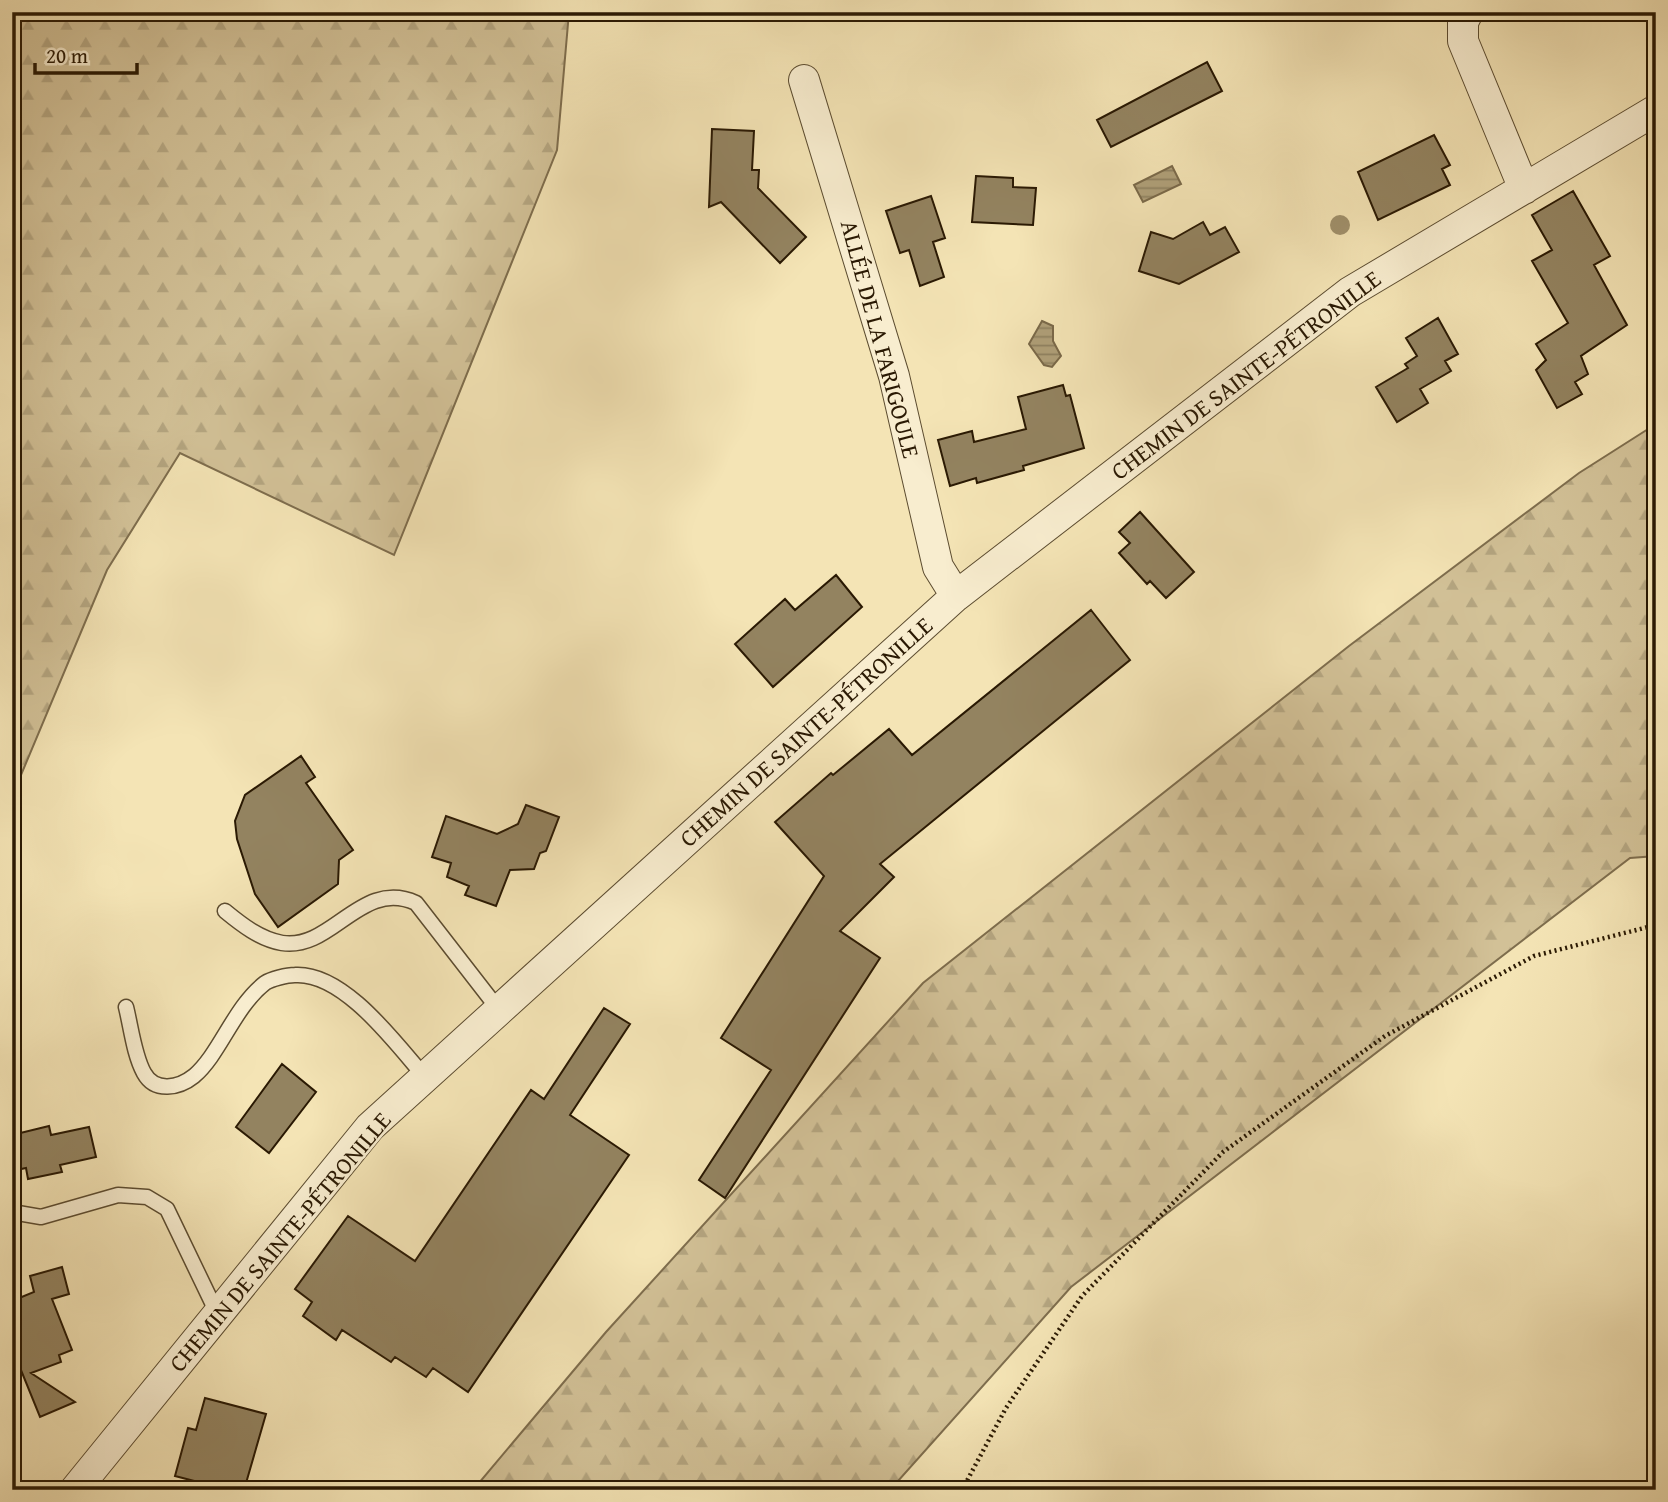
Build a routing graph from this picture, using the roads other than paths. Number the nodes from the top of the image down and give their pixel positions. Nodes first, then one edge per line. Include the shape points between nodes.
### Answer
1 (1468, 12) edge
2 (804, 80) dead end
3 (1656, 110) edge
4 (1524, 188) junction
5 (956, 596) junction
6 (225, 911) dead end
7 (125, 1007) dead end
8 (499, 1010) junction
9 (425, 1077) junction
10 (12, 1212) edge
11 (218, 1316) junction
12 (75, 1490) edge

1 - 4 street via 1463,41
2 - 5 street, ALLÉE DE LA FARIGOULE via 892,367 938,567
3 - 4 street, CHEMIN DE SAINTE-PÉTRONILLE
4 - 5 street, CHEMIN DE SAINTE-PÉTRONILLE via 1350,292
5 - 8 street, CHEMIN DE SAINTE-PÉTRONILLE
6 - 8 lane via 251,932 284,943 309,940 377,899 400,895 416,903
7 - 9 lane via 144,1074 158,1086 175,1087 195,1075 247,1001 267,981 297,974 345,993 367,1011
8 - 9 street, CHEMIN DE SAINTE-PÉTRONILLE
9 - 11 street, CHEMIN DE SAINTE-PÉTRONILLE via 370,1127
10 - 11 lane via 41,1217 118,1195 148,1197 166,1209
11 - 12 street, CHEMIN DE SAINTE-PÉTRONILLE

